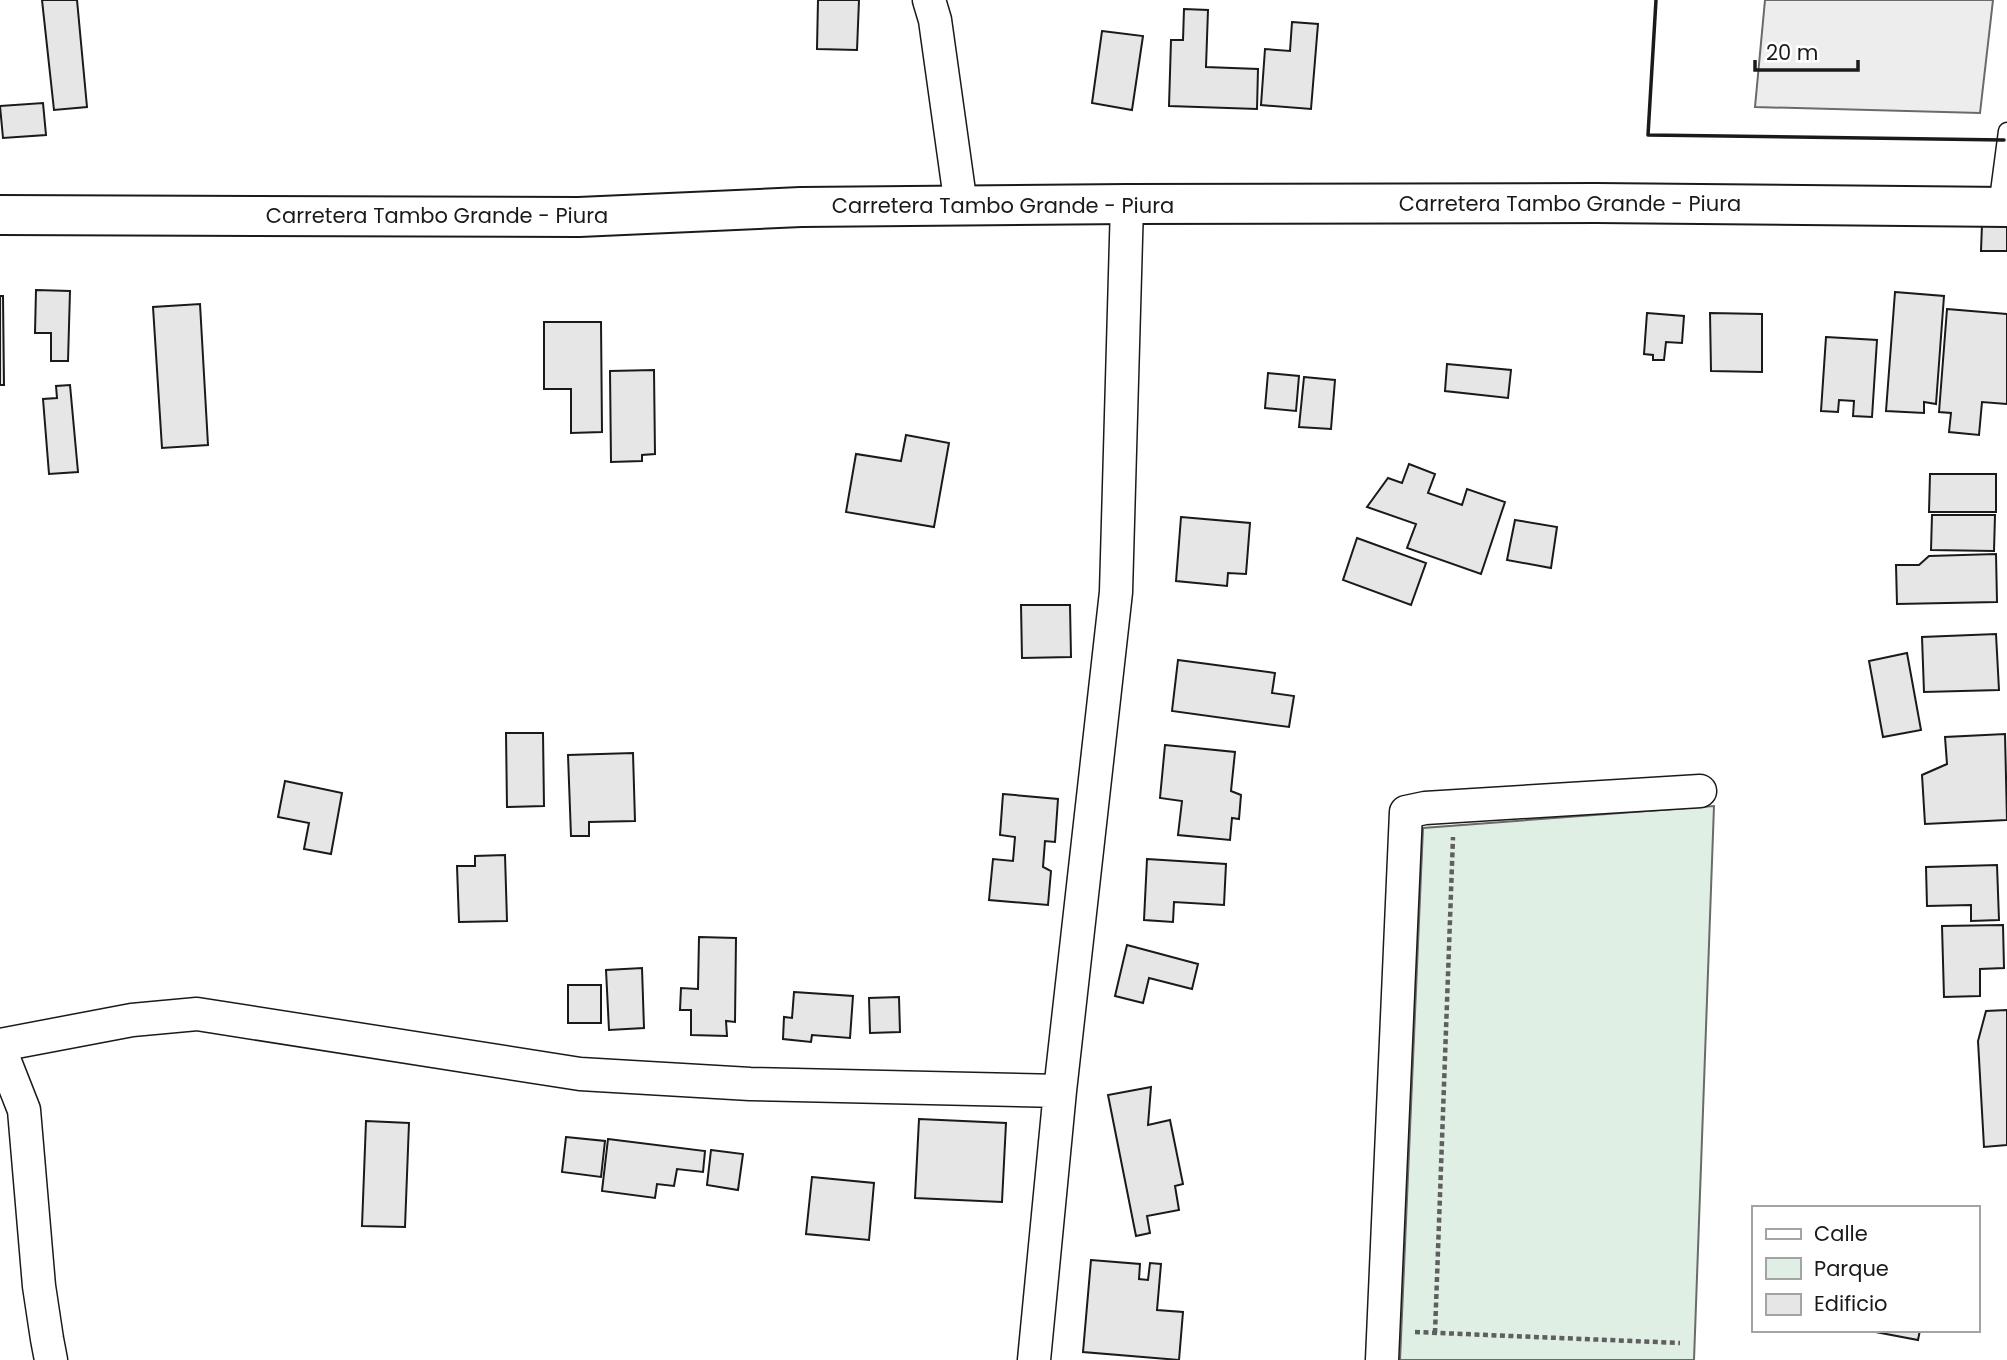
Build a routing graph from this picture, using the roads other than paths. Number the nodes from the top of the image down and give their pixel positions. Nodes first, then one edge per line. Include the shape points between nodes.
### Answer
1 (929, 0) edge
2 (2007, 131) edge
3 (1127, 204) junction
4 (961, 206) junction
5 (2002, 207) edge
6 (0, 215) edge
7 (1700, 791) dead end
8 (0, 1047) edge
9 (1060, 1091) junction
10 (1382, 1345) edge
11 (51, 1360) edge
12 (1034, 1360) edge

1 - 4 street
2 - 5 lane
3 - 4 main road, Carretera Tambo Grande - Piura
3 - 5 main road, Carretera Tambo Grande - Piura
3 - 9 street via 1116,592
4 - 6 main road, Carretera Tambo Grande - Piura via 801,207 579,217
7 - 10 street via 1425,808 1406,813
8 - 9 street via 132,1020 197,1014 580,1074 750,1084
8 - 11 street via 24,1110 39,1286
9 - 12 street

